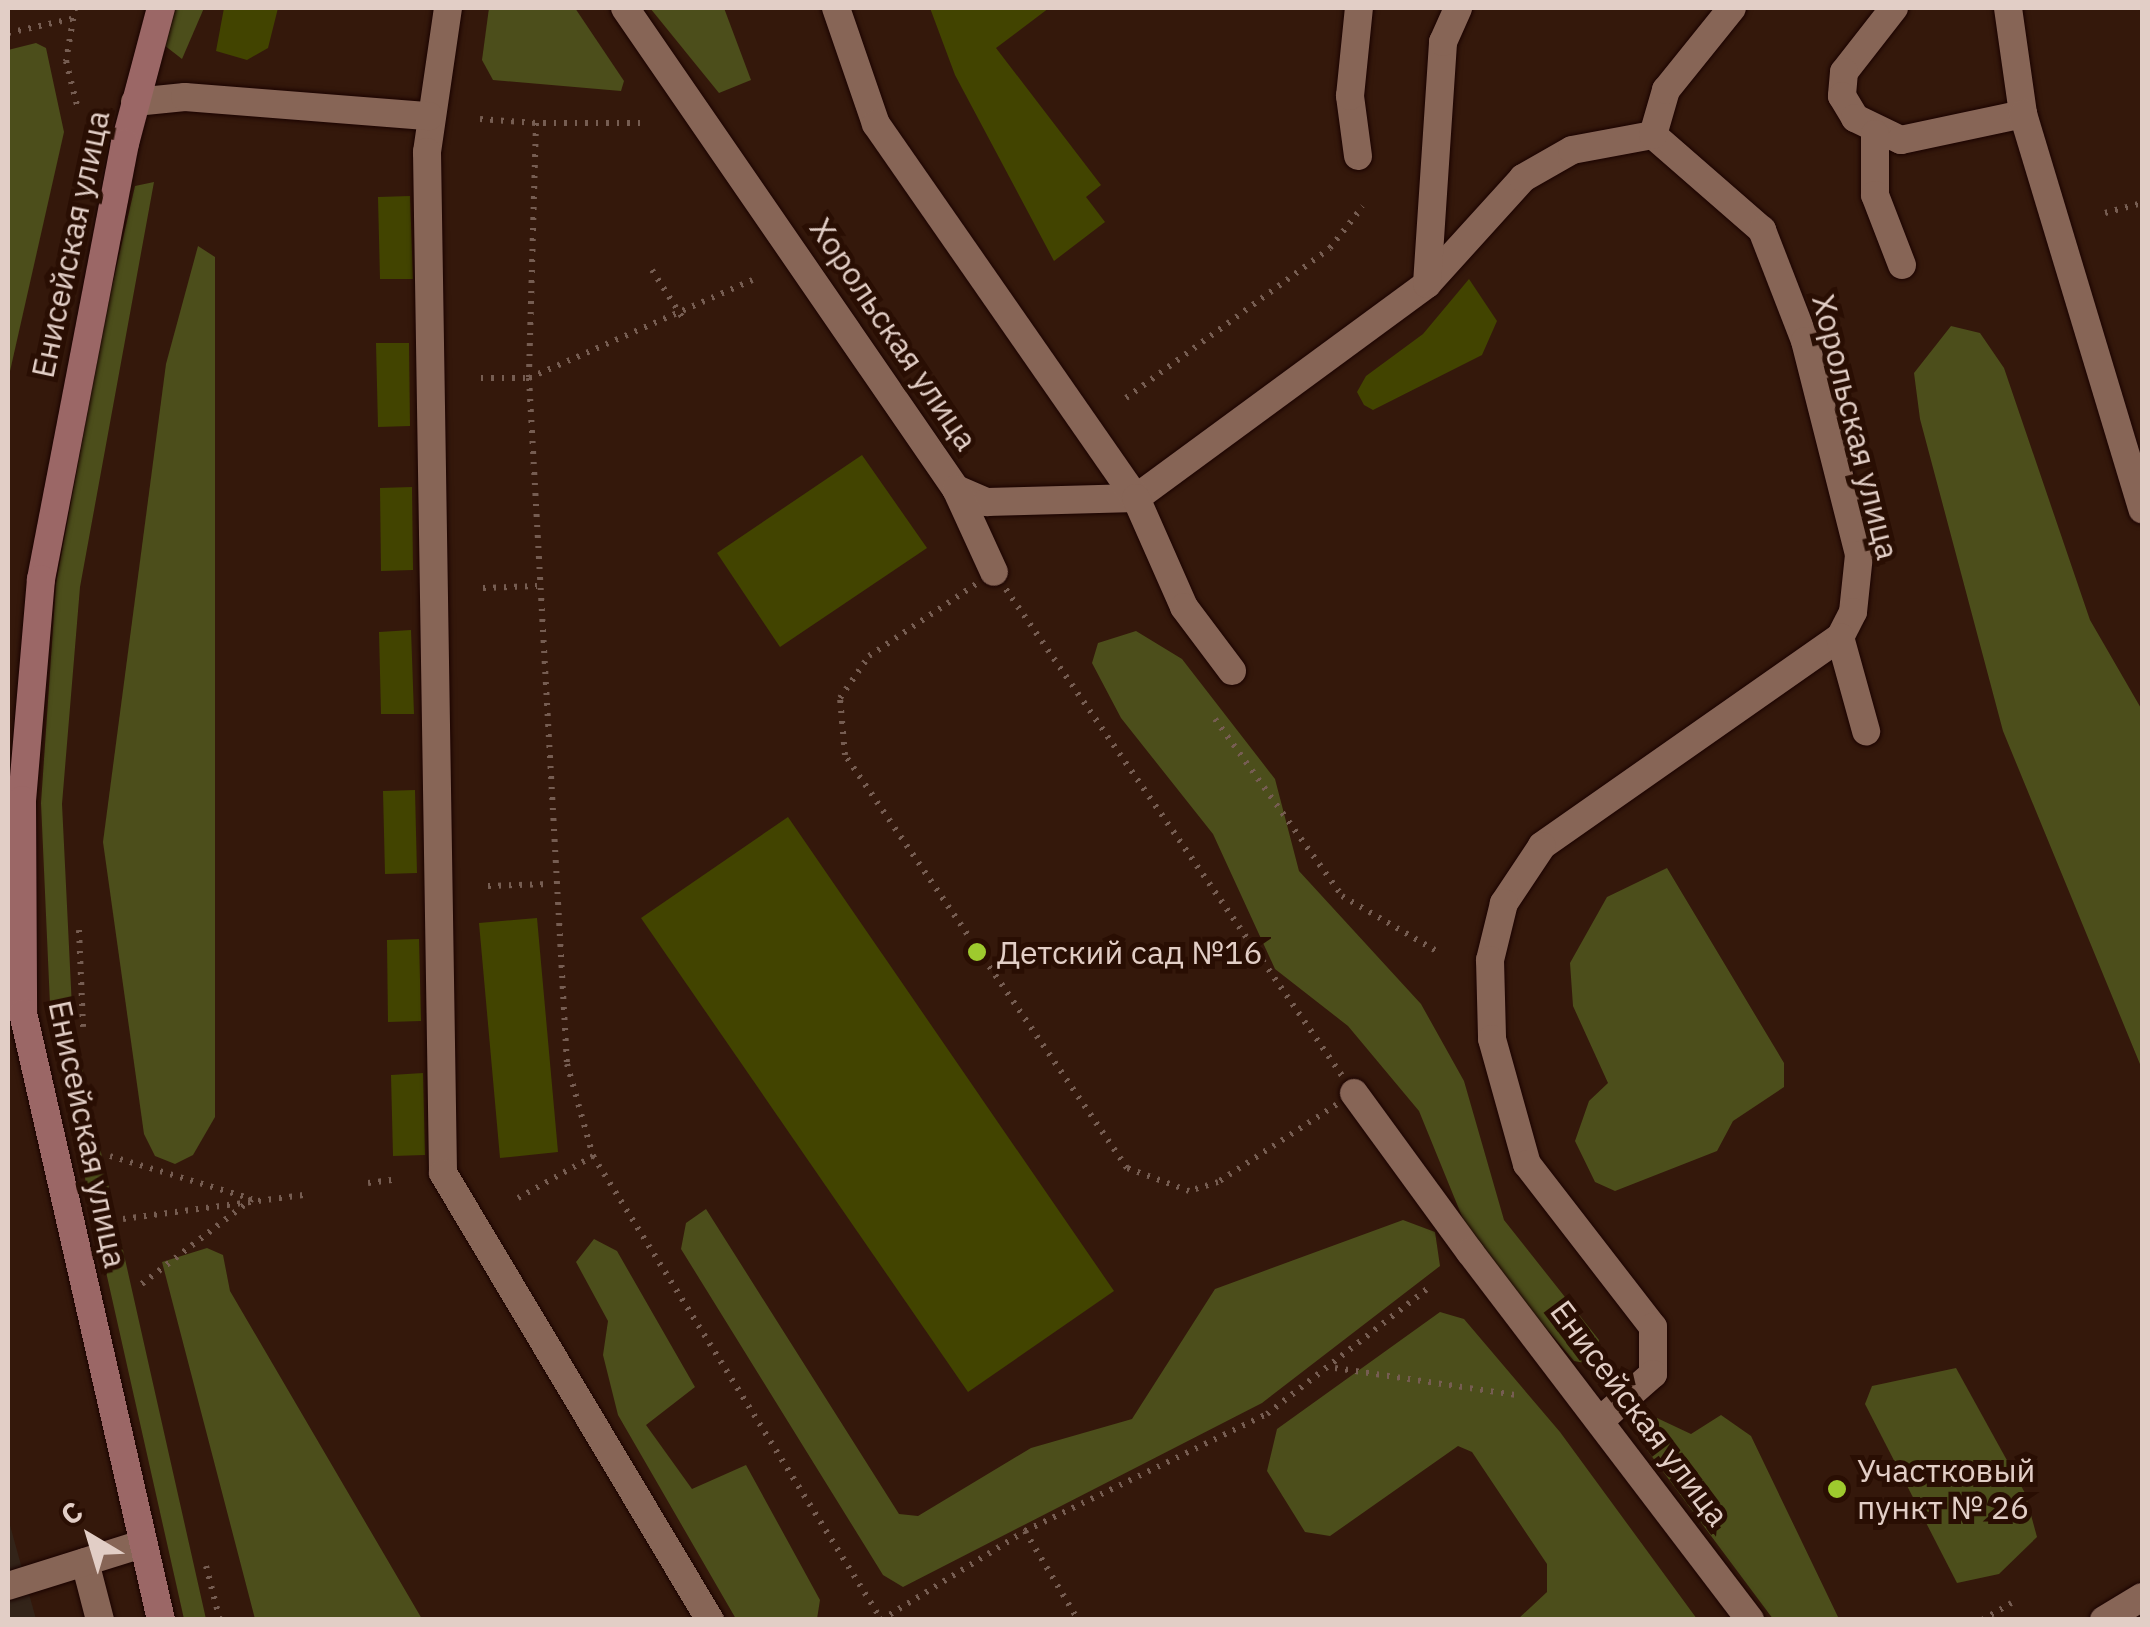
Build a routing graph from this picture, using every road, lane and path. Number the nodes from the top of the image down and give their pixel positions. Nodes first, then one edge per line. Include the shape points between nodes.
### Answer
1 (75, 8) edge
2 (161, 8) edge
3 (448, 8) edge
4 (625, 8) edge
5 (836, 8) edge
6 (1359, 8) edge
7 (1458, 8) edge
8 (1732, 8) edge
9 (1894, 8) edge
10 (2008, 8) edge
11 (8, 33) edge
12 (135, 102) junction
13 (2023, 114) junction
14 (429, 116) junction
15 (716, 130) junction
16 (1653, 134) junction
17 (1875, 134) junction
18 (1358, 156) joint
19 (799, 256) junction
20 (1902, 265) dead end
21 (652, 270) dead end
22 (1427, 284) junction
23 (682, 317) junction
24 (529, 378) junction
25 (1086, 427) junction
26 (956, 489) junction
27 (1136, 498) junction
28 (2142, 509) edge
29 (994, 572) joint
30 (1020, 608) dead end
31 (1840, 637) junction
32 (1232, 671) dead end
33 (1203, 703) dead end
34 (1866, 731) dead end
35 (78, 915) dead end
36 (1490, 960) junction
37 (8, 965) edge
38 (23, 1013) junction
39 (86, 1045) dead end
40 (1354, 1093) junction
41 (106, 1138) dead end
42 (110, 1156) junction
43 (593, 1156) junction
44 (113, 1172) dead end
45 (303, 1195) dead end
46 (252, 1199) junction
47 (120, 1204) dead end
48 (124, 1219) junction
49 (473, 1223) junction
50 (127, 1236) dead end
51 (1470, 1252) junction
52 (135, 1270) dead end
53 (139, 1286) junction
54 (144, 1306) dead end
55 (1334, 1368) junction
56 (1600, 1412) junction
57 (1025, 1531) junction
58 (142, 1544) junction
59 (204, 1556) dead end
60 (86, 1562) junction
61 (8, 1586) edge
62 (2142, 1597) edge
63 (2012, 1604) dead end
64 (881, 1619) edge
65 (100, 1620) edge
66 (162, 1620) edge
67 (220, 1620) edge
68 (710, 1620) edge
69 (1078, 1620) edge
70 (1750, 1620) edge
71 (1982, 1620) edge
72 (2104, 1620) edge

1 - 11 path via 71,19
2 - 12 main road, Енисейская улица
3 - 14 street
4 - 15 street, Хорольская улица
5 - 25 street via 876,124
6 - 18 street via 1350,96
7 - 22 street via 1442,42
8 - 16 street via 1666,90
9 - 17 street via 1844,72 1842,96
10 - 13 street
12 - 14 street via 185,97
12 - 38 main road, Енисейская улица via 41,580 22,800
13 - 17 street via 1901,140
13 - 28 street
14 - 49 street via 443,1173
15 - 19 street, Хорольская улица
15 - 24 path via 536,123
16 - 22 street via 1572,150 1523,178
16 - 31 street, Хорольская улица via 1762,230 1806,340 1859,555 1859,592
17 - 20 street via 1875,195
18 - 25 path via 1366,200 1354,225
19 - 23 path
19 - 26 street, Хорольская улица
21 - 23 path
22 - 27 street
23 - 24 path
24 - 43 path via 551,884 567,1064
25 - 27 street
26 - 27 street, Хорольская улица via 1023,504
26 - 29 street
27 - 32 street via 1184,607
29 - 40 path via 868,656 840,698 845,756 1103,1140 1127,1168 1189,1191
30 - 40 path
31 - 34 street
31 - 36 street via 1542,846 1504,903
33 - 36 path via 1342,896 1428,951
35 - 39 path
36 - 56 street via 1492,1039 1527,1164 1653,1327 1653,1374
37 - 38 street
38 - 58 main road, Енисейская улица
40 - 51 street, Енисейская улица
41 - 42 path
42 - 44 path
42 - 46 path
43 - 49 path
43 - 64 path
45 - 46 path
46 - 48 path
46 - 53 path
47 - 48 path
48 - 50 path
49 - 68 street
51 - 55 path
51 - 56 street, Енисейская улица
52 - 53 path
53 - 54 path
55 - 56 path
55 - 57 path via 1268,1414
56 - 70 street, Енисейская улица
57 - 64 path
57 - 69 path
58 - 60 street
58 - 66 main road, Енисейская улица
59 - 67 path
60 - 61 street
60 - 65 street
62 - 72 street
63 - 71 path

